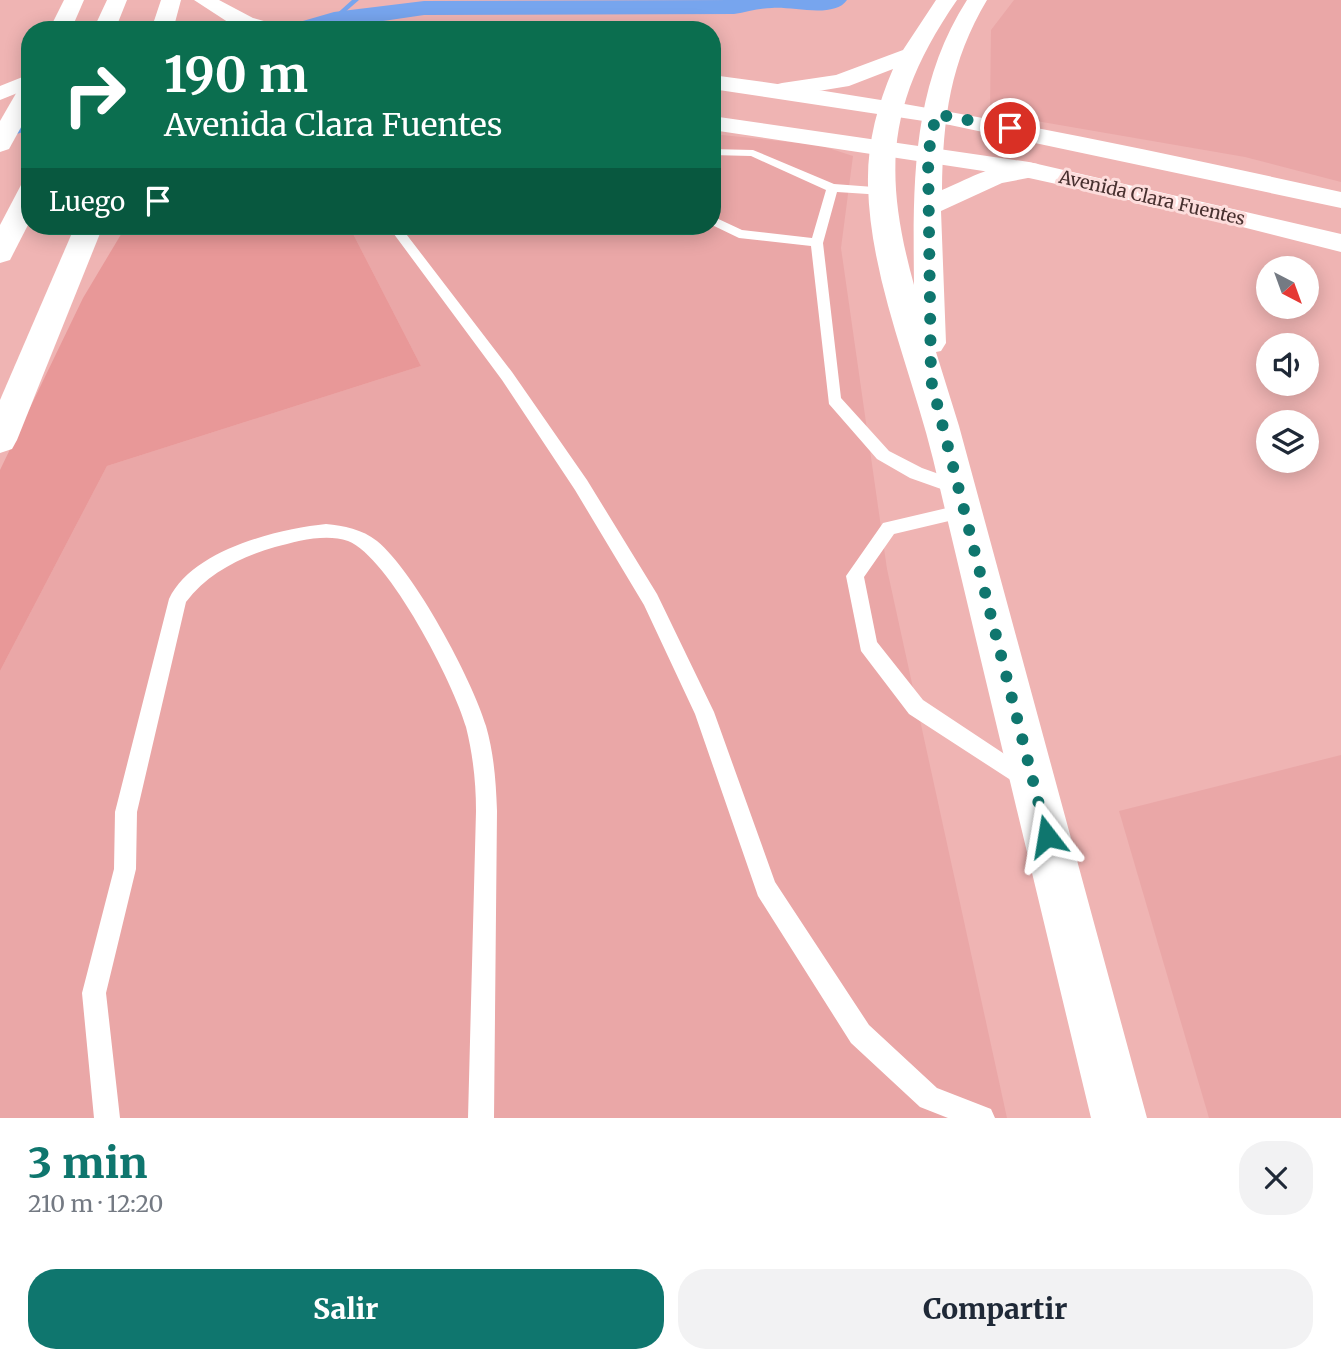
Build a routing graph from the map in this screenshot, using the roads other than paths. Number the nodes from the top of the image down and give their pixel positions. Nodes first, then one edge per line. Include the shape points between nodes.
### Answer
1 (74, 0) edge
2 (117, 0) edge
3 (172, 0) edge
4 (204, 0) edge
5 (947, 0) edge
6 (978, 0) edge
7 (64, 21) edge
8 (108, 21) edge
9 (165, 21) edge
10 (241, 21) edge
11 (909, 55) junction
12 (721, 83) edge
13 (21, 84) edge
14 (782, 90) junction
15 (0, 94) edge
16 (21, 105) edge
17 (891, 107) junction
18 (936, 114) junction
19 (721, 124) edge
20 (0, 144) edge
21 (882, 147) junction
22 (721, 152) edge
23 (928, 155) junction
24 (1029, 170) junction
25 (832, 188) junction
26 (883, 191) junction
27 (1341, 200) edge
28 (929, 206) junction
29 (21, 210) edge
30 (721, 225) edge
31 (85, 235) edge
32 (401, 235) edge
33 (817, 243) junction
34 (1341, 243) edge
35 (0, 254) edge
36 (931, 380) junction
37 (0, 440) edge
38 (961, 499) junction
39 (1034, 785) junction
40 (107, 1118) edge
41 (481, 1118) edge
42 (982, 1118) edge
43 (1119, 1118) edge

1 - 7 main road
2 - 8 main road
3 - 9 main road
4 - 10 main road
5 - 11 main road
6 - 18 main road via 947,50
11 - 14 main road via 841,81
11 - 17 main road
12 - 14 main road, Avenida Clara Fuentes
13 - 15 street
14 - 17 main road, Avenida Clara Fuentes
16 - 20 main road
17 - 18 main road, Avenida Clara Fuentes
17 - 21 main road
18 - 23 main road
18 - 27 main road, Avenida Clara Fuentes
19 - 21 main road, Avenida Clara Fuentes
21 - 23 main road, Avenida Clara Fuentes
21 - 26 main road
22 - 25 lane via 753,153
23 - 24 main road, Avenida Clara Fuentes
23 - 28 main road
24 - 28 main road via 995,176
24 - 34 main road, Avenida Clara Fuentes
25 - 26 lane
25 - 33 lane
26 - 36 main road via 890,260
28 - 36 main road
29 - 35 main road
30 - 33 lane via 739,234
31 - 37 main road
32 - 42 lane via 507,376 651,600 704,712 766,888 860,1034 929,1098
33 - 38 lane via 834,400 883,455
36 - 38 main road
38 - 39 main road
38 - 39 lane via 889,528 855,576 868,645 916,707
39 - 43 main road
40 - 41 lane via 94,993 125,869 126,812 178,598 199,572 214,562 322,530 350,534 377,548 451,662 476,727 487,791

